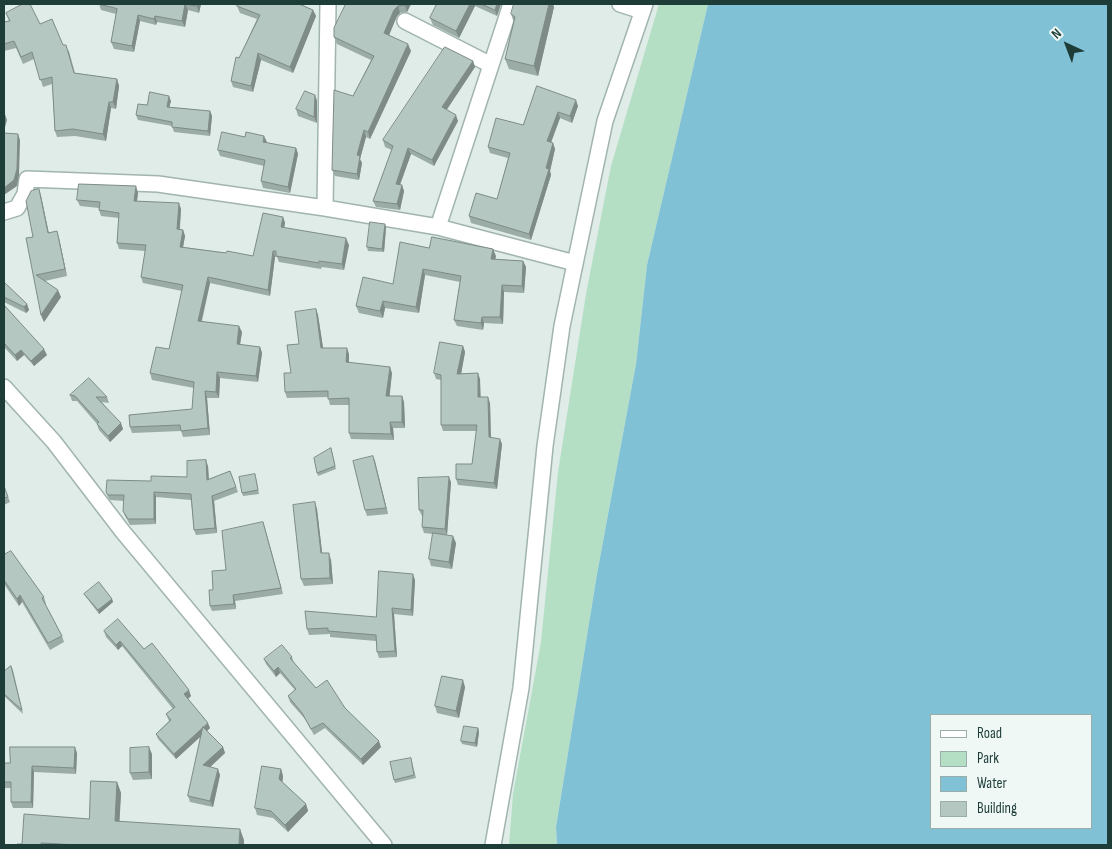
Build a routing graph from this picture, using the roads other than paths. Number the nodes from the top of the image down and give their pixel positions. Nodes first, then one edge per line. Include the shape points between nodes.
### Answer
1 (328, 4) edge
2 (511, 4) edge
3 (620, 4) edge
4 (644, 8) edge
5 (406, 21) dead end
6 (491, 65) junction
7 (324, 208) junction
8 (4, 212) edge
9 (438, 227) junction
10 (575, 263) junction
11 (4, 387) edge
12 (384, 845) edge
13 (493, 845) edge

1 - 7 street
2 - 6 street
3 - 4 street
4 - 10 street via 605,121
5 - 6 street
6 - 9 street
7 - 8 street via 158,184 27,179 25,194 17,208
7 - 9 street
9 - 10 street
10 - 13 street via 562,326 545,446 521,688
11 - 12 street via 54,442 129,540

